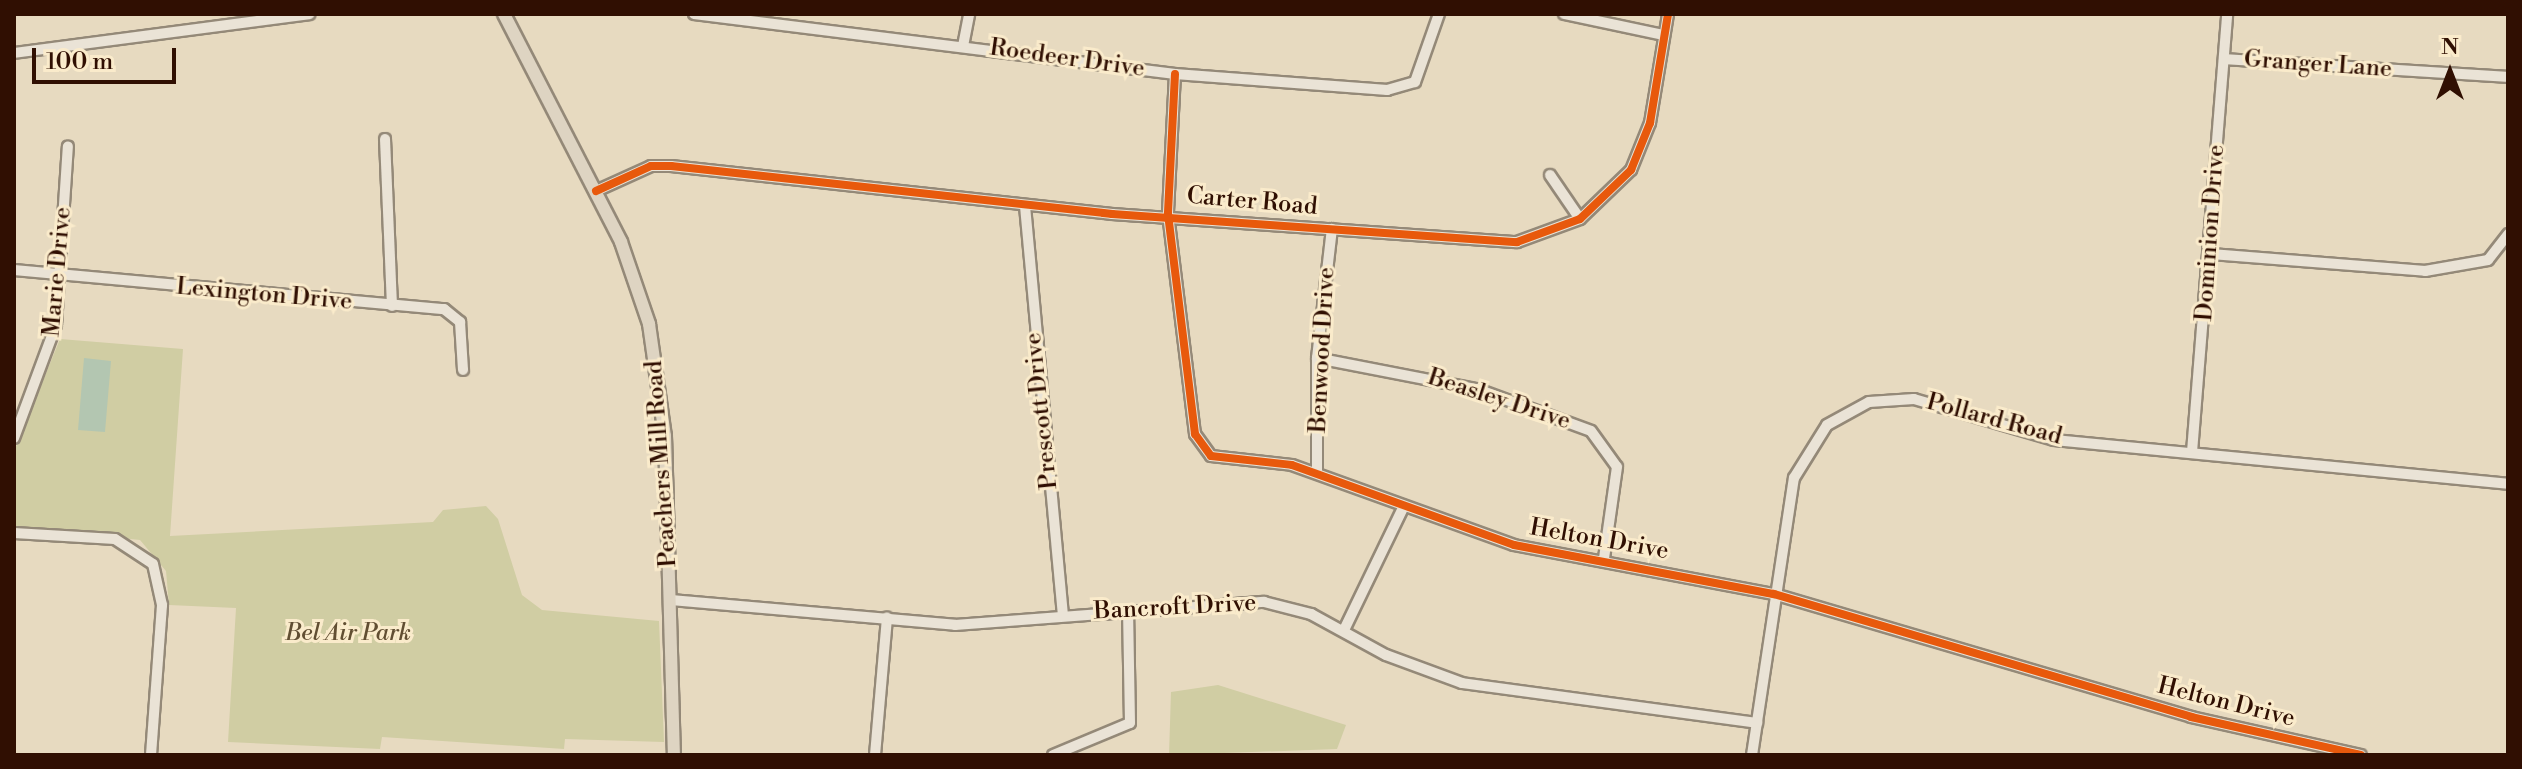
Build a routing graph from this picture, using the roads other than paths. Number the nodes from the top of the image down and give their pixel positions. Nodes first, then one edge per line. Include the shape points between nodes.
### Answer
1 (309, 14) edge
2 (504, 14) edge
3 (694, 14) edge
4 (969, 14) edge
5 (1439, 14) edge
6 (1564, 14) edge
7 (1668, 14) edge
8 (2227, 14) edge
9 (1664, 35) junction
10 (963, 46) junction
11 (14, 53) edge
12 (2224, 59) junction
13 (1175, 74) junction
14 (2508, 77) edge
15 (385, 139) dead end
16 (68, 146) dead end
17 (1550, 175) dead end
18 (596, 191) junction
19 (1025, 206) junction
20 (1168, 214) junction
21 (1580, 219) junction
22 (1332, 229) junction
23 (2508, 234) edge
24 (2211, 254) junction
25 (14, 270) edge
26 (61, 277) junction
27 (392, 306) junction
28 (1317, 358) junction
29 (463, 370) dead end
30 (14, 438) edge
31 (2192, 452) junction
32 (1317, 471) junction
33 (2508, 484) edge
34 (1404, 506) junction
35 (14, 533) edge
36 (1604, 558) junction
37 (1774, 594) junction
38 (671, 600) junction
39 (1128, 610) junction
40 (1063, 615) junction
41 (887, 618) junction
42 (1344, 630) junction
43 (1757, 723) junction
44 (151, 755) edge
45 (674, 755) edge
46 (875, 755) edge
47 (1053, 755) edge
48 (1752, 755) edge
49 (2361, 755) edge

1 - 11 street
2 - 18 main road, Peachers Mill Road
3 - 10 street, Roedeer Drive
4 - 10 street
5 - 13 street, Roedeer Drive via 1415,82 1387,90
6 - 9 street
7 - 9 street, Carter Road
8 - 12 street, Dominion Drive
9 - 21 street, Carter Road via 1650,123 1631,170
10 - 13 street, Roedeer Drive
12 - 14 street, Granger Lane
12 - 24 street, Dominion Drive
13 - 20 street, Helton Drive
15 - 27 street
16 - 26 street, Marie Drive
17 - 21 street
18 - 19 street, Carter Road via 651,166 671,166
18 - 38 main road, Peachers Mill Road via 641,292 657,360
19 - 20 street, Carter Road
19 - 40 street, Prescott Drive
20 - 22 street, Carter Road
20 - 32 street, Helton Drive via 1195,434 1211,456
21 - 22 street, Carter Road via 1517,242
22 - 28 street, Benwood Drive
23 - 24 street via 2488,260 2425,271
24 - 31 street, Dominion Drive
25 - 26 street, Lexington Drive
26 - 27 street, Lexington Drive
26 - 30 street, Marie Drive via 53,343
27 - 29 street, Lexington Drive via 454,313
28 - 32 street, Benwood Drive
28 - 36 street, Beasley Drive via 1477,389 1591,431 1617,467
31 - 33 street, Pollard Road
31 - 37 street, Pollard Road via 2054,440 1914,399 1869,402 1827,425 1807,449 1784,518
32 - 34 street, Helton Drive
34 - 36 street, Helton Drive via 1514,545
34 - 42 street
35 - 44 street via 115,539 153,564 162,605
36 - 37 street, Helton Drive
37 - 43 street, Pollard Road
37 - 49 street, Helton Drive via 2191,717
38 - 41 street, Bancroft Drive
38 - 45 main road, Peachers Mill Road
39 - 40 street, Bancroft Drive
39 - 42 street, Bancroft Drive via 1249,601 1298,610
39 - 47 street via 1130,723
40 - 41 street, Bancroft Drive via 964,625
41 - 46 street
42 - 43 street, Bancroft Drive via 1386,655 1462,683
43 - 48 street, Pollard Road

